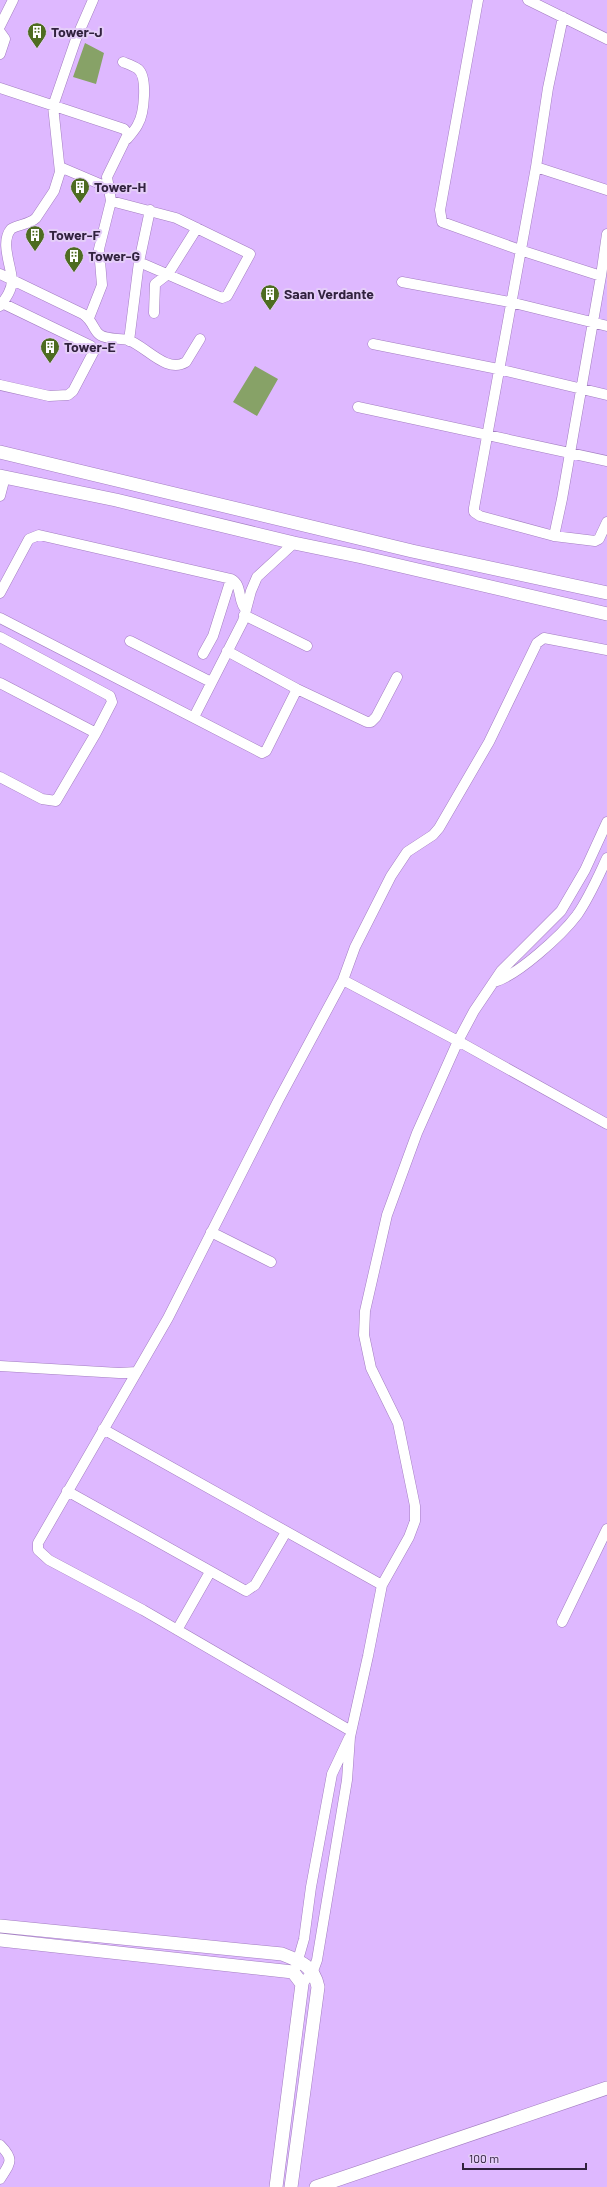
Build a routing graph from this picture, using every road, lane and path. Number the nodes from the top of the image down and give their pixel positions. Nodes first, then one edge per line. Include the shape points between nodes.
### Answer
1 (13, 0) edge
2 (93, 0) edge
3 (478, 0) edge
4 (528, 0) edge
5 (563, 17) junction
6 (0, 26) edge
7 (0, 32) edge
8 (607, 39) edge
9 (0, 54) edge
10 (123, 62) dead end
11 (0, 88) edge
12 (53, 106) junction
13 (127, 139) junction
14 (60, 167) junction
15 (536, 167) junction
16 (107, 187) junction
17 (607, 190) edge
18 (111, 201) junction
19 (150, 210) junction
20 (197, 228) junction
21 (607, 234) edge
22 (520, 250) junction
23 (139, 262) junction
24 (0, 274) edge
25 (167, 274) junction
26 (601, 276) junction
27 (12, 280) junction
28 (402, 282) dead end
29 (510, 302) junction
30 (1, 304) edge
31 (154, 312) dead end
32 (89, 318) junction
33 (592, 322) junction
34 (607, 326) edge
35 (96, 332) junction
36 (200, 339) dead end
37 (129, 341) junction
38 (373, 344) dead end
39 (93, 348) junction
40 (498, 369) junction
41 (0, 385) edge
42 (581, 389) junction
43 (607, 395) edge
44 (358, 406) dead end
45 (487, 434) junction
46 (0, 452) edge
47 (570, 452) junction
48 (607, 461) edge
49 (3, 476) edge
50 (0, 496) edge
51 (607, 522) edge
52 (554, 536) junction
53 (294, 543) junction
54 (231, 579) junction
55 (0, 593) edge
56 (607, 593) edge
57 (245, 613) junction
58 (607, 614) edge
59 (0, 618) edge
60 (0, 637) edge
61 (130, 641) dead end
62 (307, 646) dead end
63 (227, 650) junction
64 (607, 650) edge
65 (203, 654) dead end
66 (397, 677) dead end
67 (212, 682) junction
68 (0, 683) edge
69 (297, 689) junction
70 (194, 718) junction
71 (96, 734) junction
72 (0, 776) edge
73 (607, 822) edge
74 (607, 858) edge
75 (343, 980) junction
76 (494, 982) junction
77 (458, 1041) junction
78 (607, 1124) edge
79 (212, 1232) junction
80 (271, 1262) dead end
81 (0, 1366) edge
82 (137, 1372) junction
83 (103, 1429) junction
84 (67, 1491) junction
85 (607, 1529) edge
86 (286, 1532) junction
87 (210, 1572) junction
88 (382, 1585) junction
89 (562, 1622) dead end
90 (177, 1630) junction
91 (351, 1734) junction
92 (324, 1813) junction
93 (341, 1816) junction
94 (314, 1866) junction
95 (332, 1868) junction
96 (308, 1907) junction
97 (324, 1911) junction
98 (0, 1926) edge
99 (0, 1940) edge
100 (296, 1966) junction
101 (312, 1971) junction
102 (302, 1984) junction
103 (607, 2088) edge
104 (0, 2145) edge
105 (0, 2179) edge
106 (276, 2187) edge
107 (291, 2187) edge
108 (316, 2187) edge

1 - 6 street
2 - 12 street via 76,39
3 - 22 street via 440,217 442,222 449,226
4 - 5 street
5 - 8 street
5 - 15 street via 548,88
7 - 9 street via 5,39
10 - 13 street via 140,72 144,96 143,112
11 - 12 street
12 - 13 street via 124,130 128,134
12 - 14 street
13 - 16 street via 108,174
14 - 16 street
14 - 27 street via 59,181 36,218 32,222 11,229 7,234 3,245
15 - 17 street
15 - 22 street
16 - 18 street
18 - 19 street
18 - 32 street via 99,249 102,285
19 - 20 street
19 - 23 street
20 - 25 street
20 - 25 street via 250,254 227,296 222,298
21 - 26 street
22 - 26 street
22 - 29 street
23 - 25 street
23 - 37 street
24 - 27 street
25 - 31 street via 154,288
26 - 33 street
27 - 30 street via 8,295
27 - 32 street
28 - 29 street
29 - 33 street
29 - 40 street
30 - 39 street
32 - 35 street
33 - 34 street
33 - 42 street
35 - 37 street via 102,336
35 - 39 street
36 - 37 street via 189,359 181,365 163,362
38 - 40 street
39 - 41 street via 93,354 68,395 49,396
40 - 42 street
40 - 45 street
42 - 43 street
42 - 47 street
44 - 45 street
45 - 47 street
45 - 52 street via 474,512 480,516
46 - 56 street via 381,544
47 - 48 street
47 - 52 street
49 - 50 street
49 - 53 street
51 - 52 street via 598,541
53 - 57 street via 257,578
53 - 58 street
54 - 55 street via 39,535 29,539
54 - 57 street via 238,584
54 - 65 street via 213,636
57 - 62 street
57 - 63 street
59 - 70 street
60 - 71 street via 110,696 112,702
61 - 67 street
63 - 67 street
63 - 69 street
64 - 75 street via 544,638 537,642 489,742 439,828 407,852 399,862 355,947
66 - 69 street via 376,717 367,722
67 - 70 street
68 - 71 street
69 - 70 street via 264,753
71 - 72 street via 56,800 42,799
73 - 76 street via 585,870 561,911 505,966
74 - 76 street via 587,898 571,922 520,968 507,978
75 - 77 street
75 - 79 street
76 - 77 street
77 - 78 street
77 - 88 street via 417,1133 387,1215 365,1311 364,1335 371,1368 398,1423 415,1506 409,1537
79 - 80 street
79 - 82 street
81 - 82 street via 119,1374
82 - 83 street
83 - 84 street
83 - 86 street
84 - 87 street
84 - 90 street via 38,1543 38,1550 49,1560
85 - 89 street
86 - 87 street via 251,1589 241,1590
86 - 88 street
87 - 90 street
88 - 91 street
90 - 91 street
91 - 92 street via 332,1774
91 - 93 street
92 - 93 street
92 - 94 street
93 - 95 street
94 - 95 street via 325,1865
94 - 96 street
95 - 97 street
96 - 97 street
96 - 100 street via 304,1939
97 - 101 street via 317,1960
98 - 100 street via 282,1954
99 - 100 street
100 - 101 street
100 - 102 street
101 - 102 street
101 - 107 street via 318,1987
102 - 106 street
103 - 108 street
104 - 105 street via 10,2156 11,2161

